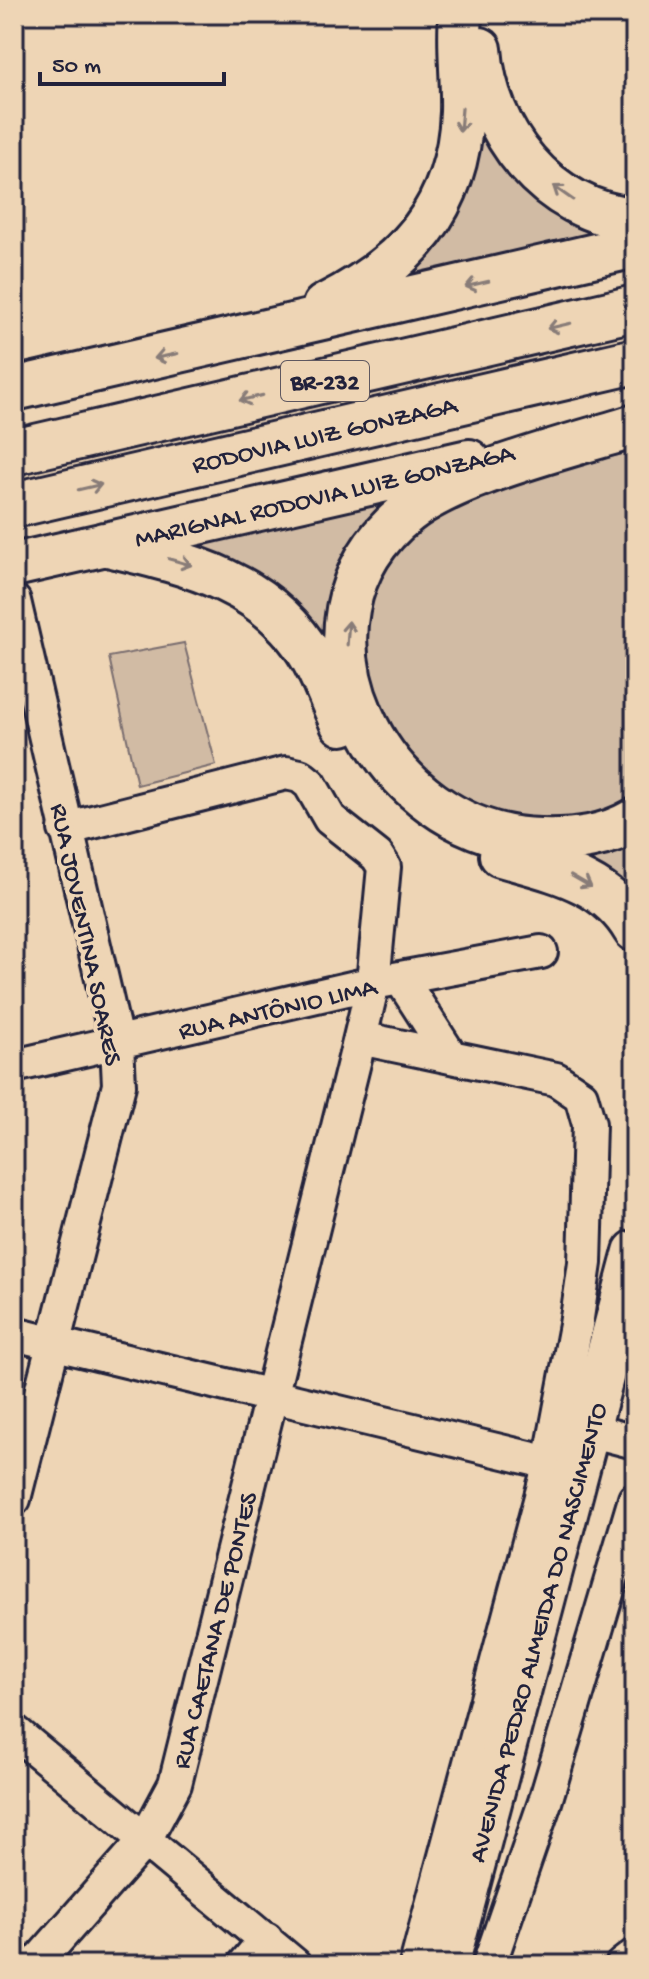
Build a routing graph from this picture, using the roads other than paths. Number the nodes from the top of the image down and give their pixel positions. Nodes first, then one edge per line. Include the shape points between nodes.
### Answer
1 (461, 14) edge
2 (482, 14) edge
3 (635, 219) edge
4 (635, 246) edge
5 (635, 308) edge
6 (269, 333) junction
7 (635, 361) edge
8 (14, 389) edge
9 (635, 424) edge
10 (14, 452) edge
11 (14, 505) edge
12 (104, 544) junction
13 (14, 565) edge
14 (14, 601) edge
15 (635, 820) edge
16 (65, 829) junction
17 (635, 930) edge
18 (541, 952) dead end
19 (387, 981) junction
20 (360, 1038) junction
21 (117, 1044) junction
22 (451, 1057) junction
23 (14, 1066) edge
24 (635, 1252) edge
25 (14, 1334) edge
26 (54, 1345) junction
27 (270, 1393) junction
28 (589, 1430) junction
29 (635, 1442) edge
30 (564, 1466) junction
31 (14, 1499) edge
32 (635, 1499) edge
33 (14, 1731) edge
34 (145, 1840) junction
35 (266, 1939) junction
36 (635, 1955) edge
37 (35, 1965) edge
38 (244, 1965) edge
39 (295, 1965) edge
40 (416, 1965) edge
41 (447, 1965) edge
42 (489, 1965) edge
43 (622, 1965) edge

1 -> 6 main road via 458,145 453,173 425,229 382,274
3 -> 2 main road via 600,213 572,200 520,155 489,98 480,42
4 -> 6 main road, BR-232
5 -> 10 highway, RODOVIA LUIZ GONZAGA / BR-232
6 -> 8 main road, BR-232
11 -> 7 highway, RODOVIA LUIZ GONZAGA / BR-232
9 - 12 main road, MARIGNAL RODOVIA LUIZ GONZAGA
15 -> 9 main road via 599,835 525,840 470,825 431,805 373,741 356,700 347,648 358,582 372,552 408,512 437,493
12 - 13 main road, MARIGNAL RODOVIA LUIZ GONZAGA
12 -> 17 main road via 214,573 268,605 310,654 360,758 399,806 420,824 466,845 573,875 614,903
14 - 16 street, RUA JOVENTINA SOARES
16 - 19 street, RUA CAETANA DE PONTES via 270,775 300,776 330,819 381,861
16 - 21 street, RUA JOVENTINA SOARES
18 - 19 street, RUA ANTÔNIO LIMA
19 - 20 street, RUA CAETANA DE PONTES
19 - 21 street, RUA ANTÔNIO LIMA
19 - 22 street
20 - 22 street
20 - 27 street, RUA CAETANA DE PONTES
21 - 23 street, RUA ANTÔNIO LIMA
21 - 26 street, RUA JOVENTINA SOARES via 119,1085 111,1128
22 - 30 street via 556,1079 581,1096 586,1106 585,1263
24 - 28 main road, AVENIDA PEDRO ALMEIDA DO NASCIMENTO
25 - 26 street
26 - 27 street
26 - 31 street, RUA JOVENTINA SOARES
27 - 30 street
27 - 34 street, RUA CAETANA DE PONTES via 187,1746 175,1784
28 - 29 street
28 - 30 main road, AVENIDA PEDRO ALMEIDA DO NASCIMENTO
30 - 40 street
30 - 41 main road, AVENIDA PEDRO ALMEIDA DO NASCIMENTO
32 - 42 street via 545,1802
33 - 34 street
34 - 35 street
34 - 37 street, RUA CAETANA DE PONTES
35 - 38 street
35 - 39 street
36 - 43 street

